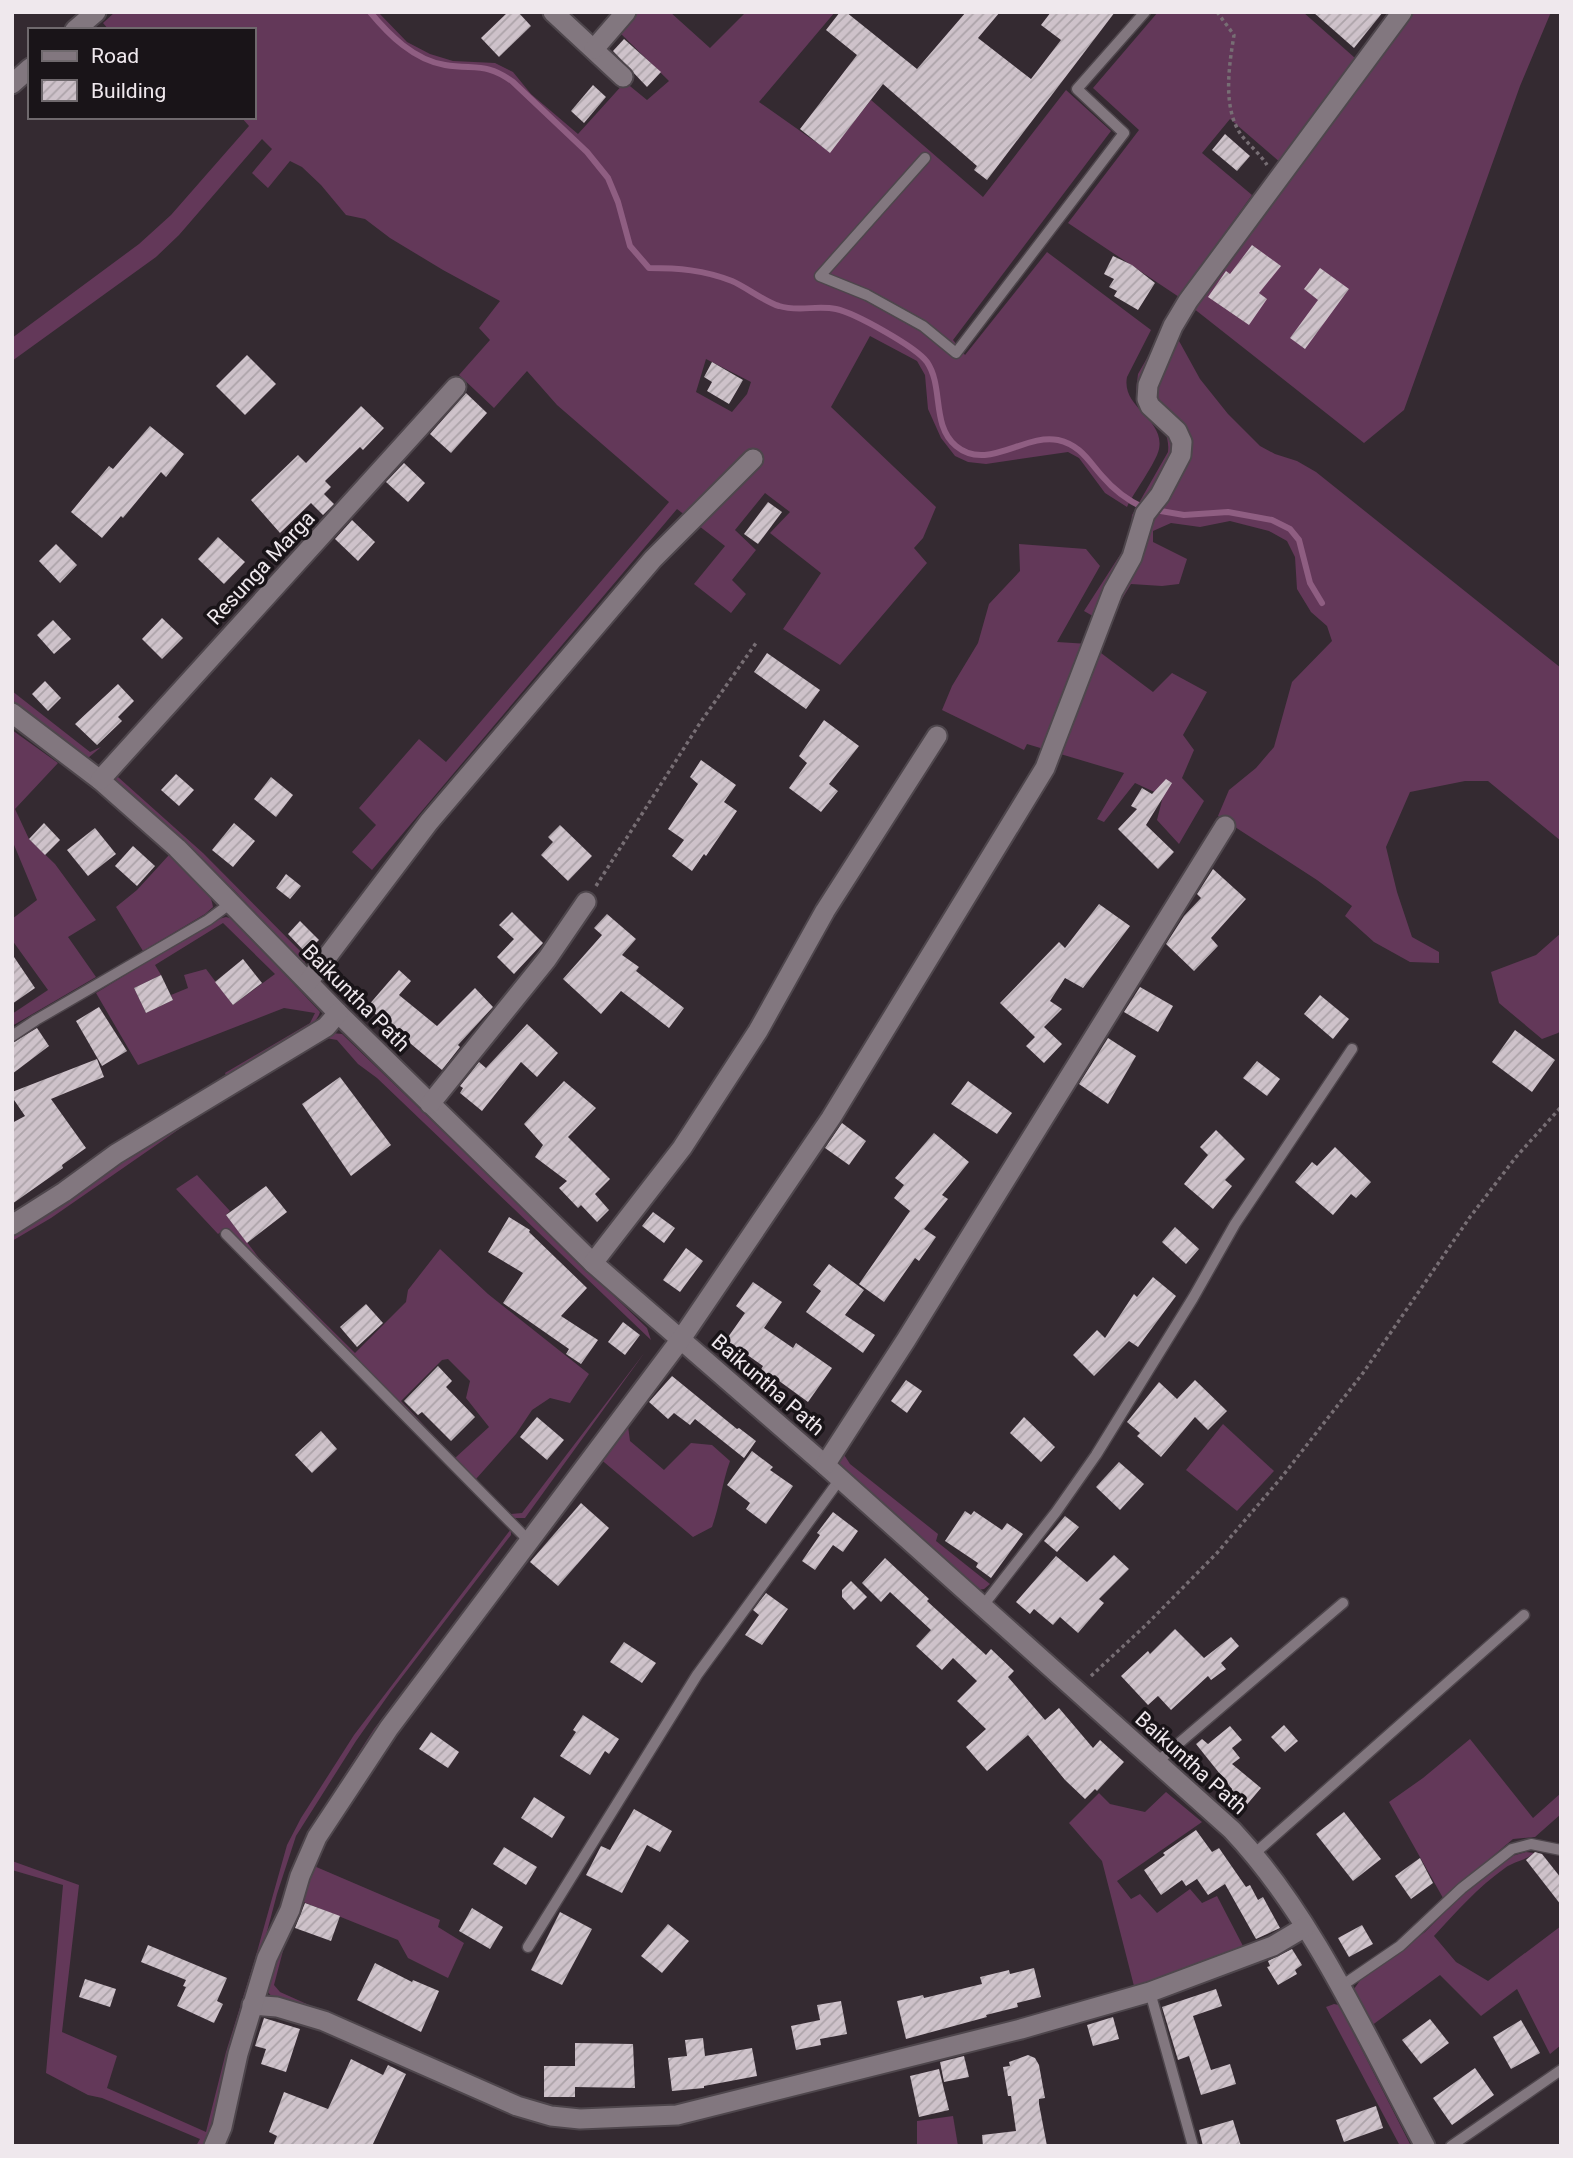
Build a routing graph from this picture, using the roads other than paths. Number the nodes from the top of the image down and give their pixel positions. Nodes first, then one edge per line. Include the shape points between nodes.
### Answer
1 (96, 12) edge
2 (553, 12) edge
3 (626, 12) edge
4 (1145, 12) edge
5 (1402, 12) edge
6 (77, 28) edge
7 (594, 49) junction
8 (28, 70) edge
9 (623, 77) dead end
10 (12, 84) edge
11 (925, 158) dead end
12 (456, 387) dead end
13 (752, 459) dead end
14 (12, 713) edge
15 (937, 736) dead end
16 (100, 780) junction
17 (1225, 826) dead end
18 (586, 902) road end
19 (232, 903) junction
20 (308, 982) junction
21 (338, 1013) junction
22 (12, 1036) edge
23 (1352, 1049) dead end
24 (430, 1104) junction
25 (12, 1224) edge
26 (226, 1234) dead end
27 (593, 1263) junction
28 (681, 1339) junction
29 (832, 1472) junction
30 (530, 1542) junction
31 (1343, 1603) dead end
32 (982, 1607) junction
33 (1524, 1615) dead end
34 (1157, 1762) junction
35 (1561, 1850) edge
36 (1254, 1854) junction
37 (1305, 1927) junction
38 (528, 1947) dead end
39 (1340, 1987) junction
40 (1150, 1992) junction
41 (252, 2005) junction
42 (1561, 2070) edge
43 (215, 2145) edge
44 (1193, 2146) edge
45 (1425, 2146) edge
46 (1451, 2146) edge

1 - 6 street
2 - 7 street
3 - 7 street
4 - 11 lane via 1077,89 1124,133 956,353 923,326 820,276
5 - 28 street via 1173,326 1148,385 1147,399 1177,431 1181,455 1145,514 1132,557 1113,591 1045,768 831,1118
7 - 9 street
8 - 10 street
12 - 16 street, Resunga Marga
13 - 20 street via 653,559 429,822
14 - 16 street, Baikuntha Path
15 - 27 street via 825,911 743,1055 681,1148
16 - 19 street, Baikuntha Path
17 - 29 street via 906,1340
18 - 24 street via 547,959
19 - 20 street, Baikuntha Path
19 - 22 lane
20 - 21 street, Baikuntha Path
21 - 24 street, Baikuntha Path
21 - 25 street via 326,1027 116,1154
23 - 32 lane via 1235,1224 1096,1455
24 - 27 street, Baikuntha Path
26 - 30 lane
27 - 28 street, Baikuntha Path
28 - 29 street, Baikuntha Path
28 - 30 street
29 - 32 street, Baikuntha Path
29 - 38 lane via 697,1675
30 - 41 street via 383,1736 317,1837
31 - 34 lane
32 - 34 street, Baikuntha Path
33 - 36 lane
34 - 36 street, Baikuntha Path
35 - 39 lane via 1531,1844 1511,1849 1400,1946
36 - 37 street, Baikuntha Path
37 - 39 street, Baikuntha Path
37 - 40 street via 1273,1946
39 - 45 street, Baikuntha Path
40 - 41 street via 708,2108 677,2115 593,2119 551,2116 517,2106 324,2021
40 - 44 lane
41 - 43 street
42 - 46 lane

